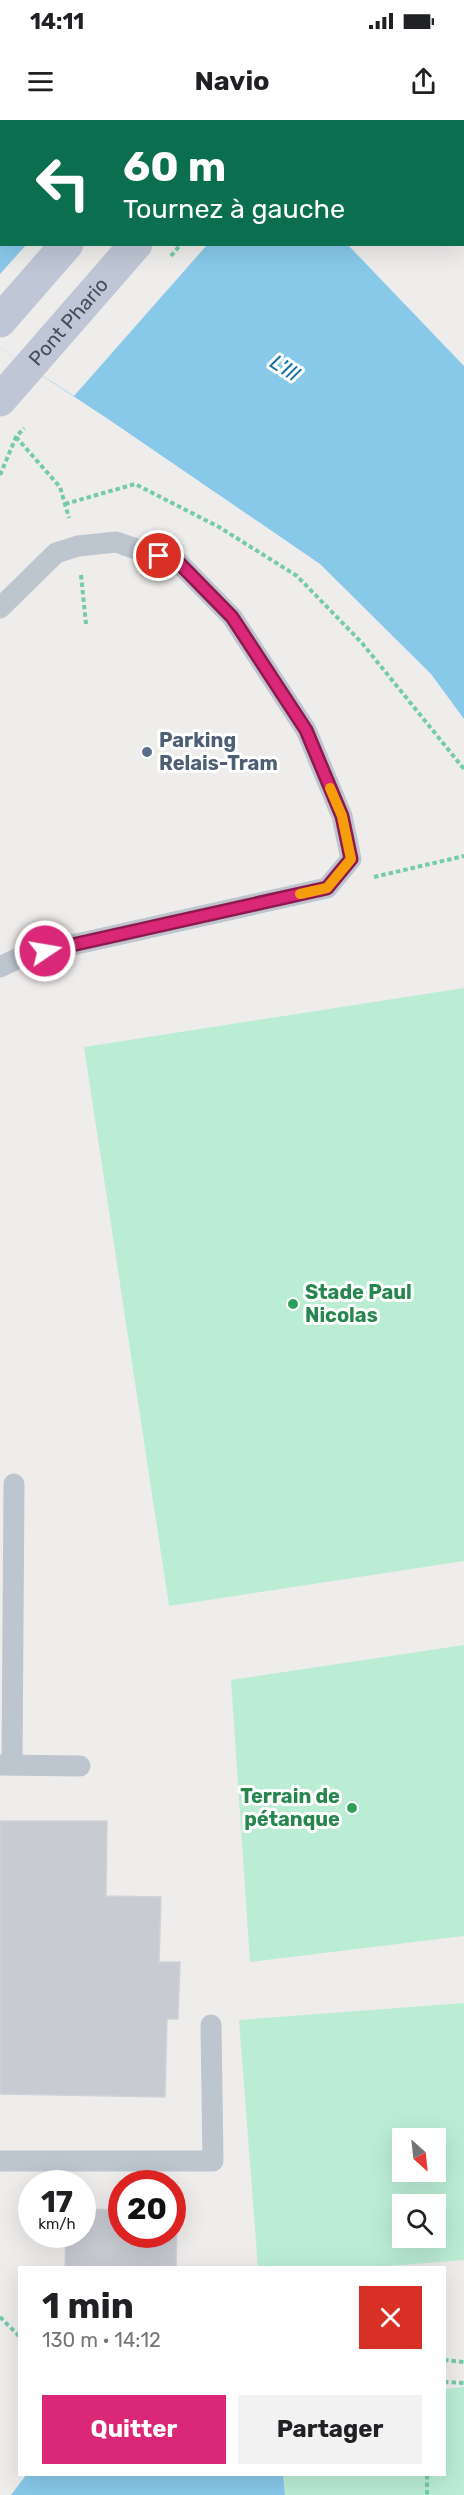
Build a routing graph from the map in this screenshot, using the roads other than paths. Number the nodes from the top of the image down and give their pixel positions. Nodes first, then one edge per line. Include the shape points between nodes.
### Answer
1 (65, 246) edge
2 (134, 246) edge
3 (0, 321) edge
4 (0, 400) edge
5 (0, 609) edge
6 (0, 967) edge
7 (14, 1484) dead end
8 (6, 1766) edge
9 (81, 1766) dead end
10 (212, 2025) dead end
11 (0, 2161) edge

1 - 3 main road
2 - 4 main road, Pont Phario
5 - 6 lane via 56,553 78,546 116,542 180,564 232,617 306,730 342,816 351,859 327,888 23,956
7 - 8 lane
8 - 9 lane
10 - 11 lane via 213,2161

